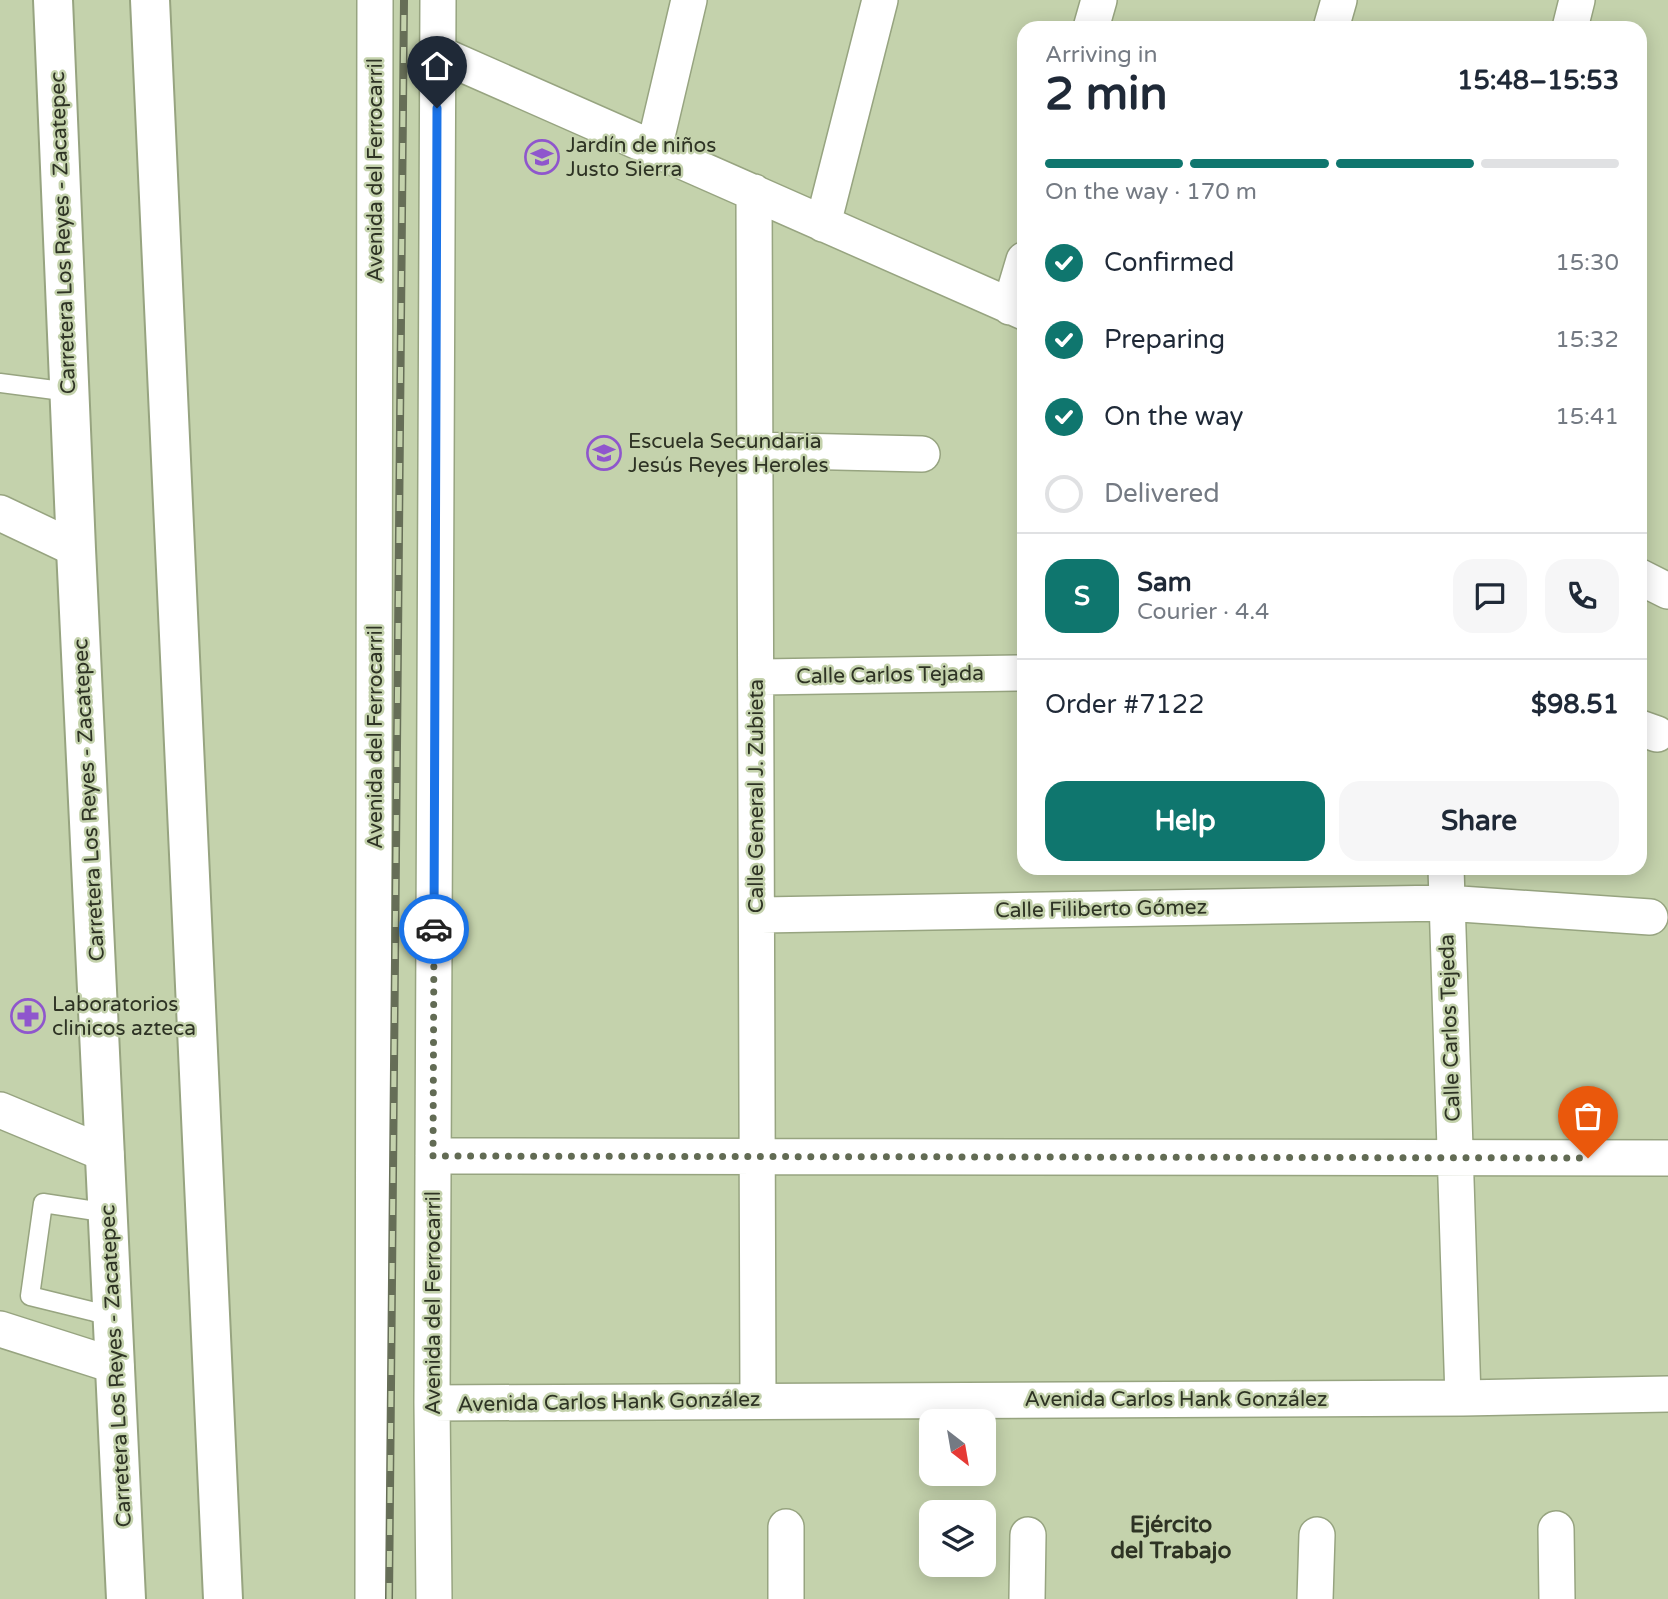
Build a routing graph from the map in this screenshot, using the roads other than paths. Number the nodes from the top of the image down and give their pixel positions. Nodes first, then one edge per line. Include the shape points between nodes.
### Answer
1 (52, 0) edge
2 (150, 0) edge
3 (375, 0) edge
4 (438, 0) edge
5 (689, 0) edge
6 (880, 0) edge
7 (1099, 0) edge
8 (1339, 0) edge
9 (1577, 0) edge
10 (1093, 21) edge
11 (1334, 21) edge
12 (1572, 21) edge
13 (437, 53) junction
14 (654, 149) junction
15 (754, 192) junction
16 (823, 224) junction
17 (1017, 310) edge
18 (0, 383) edge
19 (69, 392) junction
20 (755, 450) junction
21 (922, 454) dead end
22 (0, 513) edge
23 (76, 549) junction
24 (1647, 580) edge
25 (1668, 591) edge
26 (1017, 673) edge
27 (756, 677) junction
28 (1446, 875) edge
29 (1446, 903) junction
30 (757, 915) junction
31 (1650, 917) dead end
32 (0, 1110) edge
33 (106, 1154) junction
34 (433, 1156) junction
35 (757, 1157) junction
36 (1668, 1158) edge
37 (1455, 1159) junction
38 (109, 1213) junction
39 (114, 1318) junction
40 (0, 1329) edge
41 (116, 1366) junction
42 (1668, 1394) edge
43 (1463, 1398) junction
44 (758, 1400) junction
45 (432, 1403) junction
46 (786, 1527) dead end
47 (1556, 1528) dead end
48 (1028, 1535) dead end
49 (1317, 1535) dead end
50 (127, 1599) edge
51 (223, 1599) edge
52 (373, 1599) edge
53 (434, 1599) edge
54 (786, 1599) edge
55 (1027, 1599) edge
56 (1315, 1599) edge
57 (1557, 1599) edge

1 - 19 main road, Carretera Los Reyes - Zacatepec
2 - 51 main road
3 - 52 street, Avenida del Ferrocarril
4 - 13 street, Avenida del Ferrocarril
5 - 14 street
6 - 16 street
7 - 10 street
8 - 11 street
9 - 12 street
13 - 14 street
13 - 34 street, Avenida del Ferrocarril
14 - 15 street
15 - 16 street
15 - 20 street, Calle General J. Zubieta
16 - 17 street
18 - 19 lane
19 - 23 main road, Carretera Los Reyes - Zacatepec
20 - 21 street
20 - 27 street, Calle General J. Zubieta
22 - 23 street
23 - 33 main road, Carretera Los Reyes - Zacatepec
24 - 25 street
26 - 27 street, Calle Carlos Tejada
27 - 30 street, Calle General J. Zubieta
28 - 29 street, Calle Carlos Tejeda
29 - 30 street, Calle Filiberto Gómez
29 - 31 street, Calle Filiberto Gómez
29 - 37 street, Calle Carlos Tejeda
30 - 35 street, Calle General J. Zubieta
32 - 33 street
33 - 38 main road, Carretera Los Reyes - Zacatepec
34 - 35 street
34 - 45 street, Avenida del Ferrocarril
35 - 37 street
35 - 44 street, Calle General J. Zubieta
36 - 37 street
37 - 43 street, Calle Carlos Tejeda
38 - 39 main road, Carretera Los Reyes - Zacatepec
38 - 39 lane via 43,1203 30,1296
39 - 41 main road, Carretera Los Reyes - Zacatepec
40 - 41 street
41 - 50 main road, Carretera Los Reyes - Zacatepec
42 - 43 street, Avenida Carlos Hank González
43 - 44 street, Avenida Carlos Hank González
44 - 45 street, Avenida Carlos Hank González
45 - 53 street, Avenida del Ferrocarril
46 - 54 street
47 - 57 street
48 - 55 street
49 - 56 street

